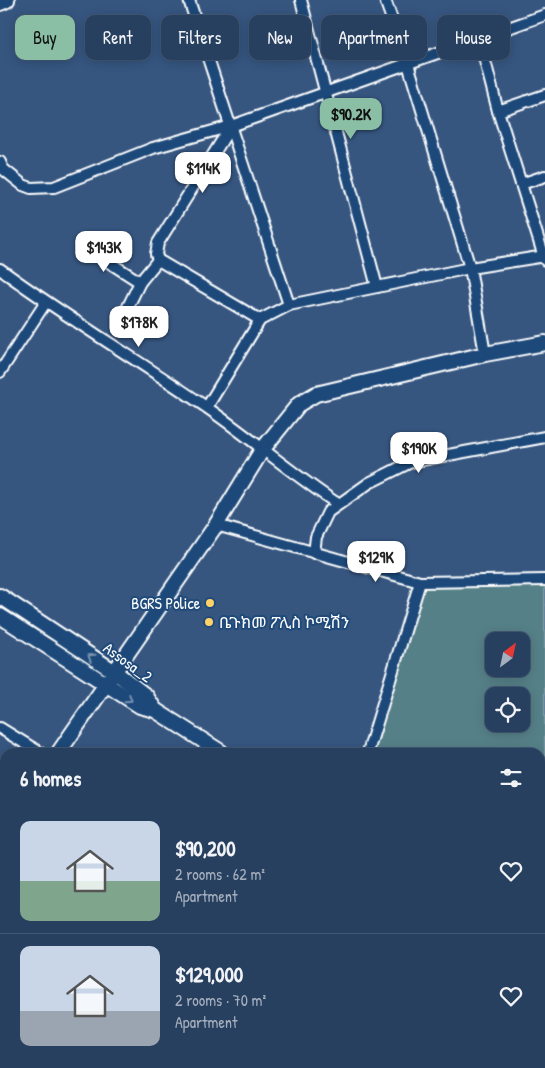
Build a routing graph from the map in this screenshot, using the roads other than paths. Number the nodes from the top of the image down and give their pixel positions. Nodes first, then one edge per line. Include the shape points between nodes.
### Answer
1 (8, 0) edge
2 (188, 0) edge
3 (300, 0) edge
4 (385, 0) edge
5 (0, 3) edge
6 (545, 15) edge
7 (510, 27) edge
8 (437, 54) edge
9 (485, 60) edge
10 (408, 64) junction
11 (326, 93) junction
12 (545, 95) edge
13 (498, 111) junction
14 (231, 126) junction
15 (0, 162) edge
16 (545, 176) edge
17 (521, 184) junction
18 (82, 245) dead end
19 (544, 257) edge
20 (158, 260) junction
21 (470, 268) junction
22 (0, 269) edge
23 (140, 282) junction
24 (377, 287) junction
25 (46, 302) junction
26 (289, 306) junction
27 (123, 317) dead end
28 (260, 320) junction
29 (545, 343) edge
30 (485, 354) junction
31 (0, 372) edge
32 (206, 407) junction
33 (545, 437) edge
34 (262, 450) junction
35 (338, 504) junction
36 (216, 525) junction
37 (314, 553) junction
38 (545, 580) edge
39 (420, 582) junction
40 (0, 596) edge
41 (0, 616) edge
42 (114, 672) junction
43 (107, 685) junction
44 (155, 710) junction
45 (0, 728) edge
46 (32, 748) edge
47 (64, 748) edge
48 (215, 748) edge
49 (369, 748) edge

1 - 5 street
2 - 14 street
3 - 11 street
4 - 10 street
6 - 7 street
8 - 10 street
9 - 13 street
10 - 11 street
10 - 21 street
11 - 14 street
11 - 24 street
12 - 13 street
13 - 17 street
14 - 15 street via 153,148 54,187 23,185 3,169
14 - 20 street via 158,243
14 - 26 street
16 - 17 street
17 - 19 street
18 - 23 street
19 - 21 street
20 - 23 street
20 - 28 street
21 - 24 street
21 - 30 street
22 - 25 street
23 - 27 street
24 - 26 street
25 - 31 street
25 - 32 street
26 - 28 street
28 - 32 street
29 - 30 street
30 - 34 street via 316,394 299,404
32 - 34 street
33 - 35 street via 411,462 369,483
34 - 35 street
34 - 36 street
35 - 37 street via 328,512 316,537
36 - 37 street
36 - 42 street
37 - 39 street
38 - 39 street
39 - 49 street
42 -> 40 street, Assosa_2
41 - 43 street, Assosa_2
42 - 43 street
42 - 44 street, Assosa_2 via 146,696
43 -> 44 street, Assosa_2 via 140,706
43 - 47 street
44 - 48 street
45 - 46 street

